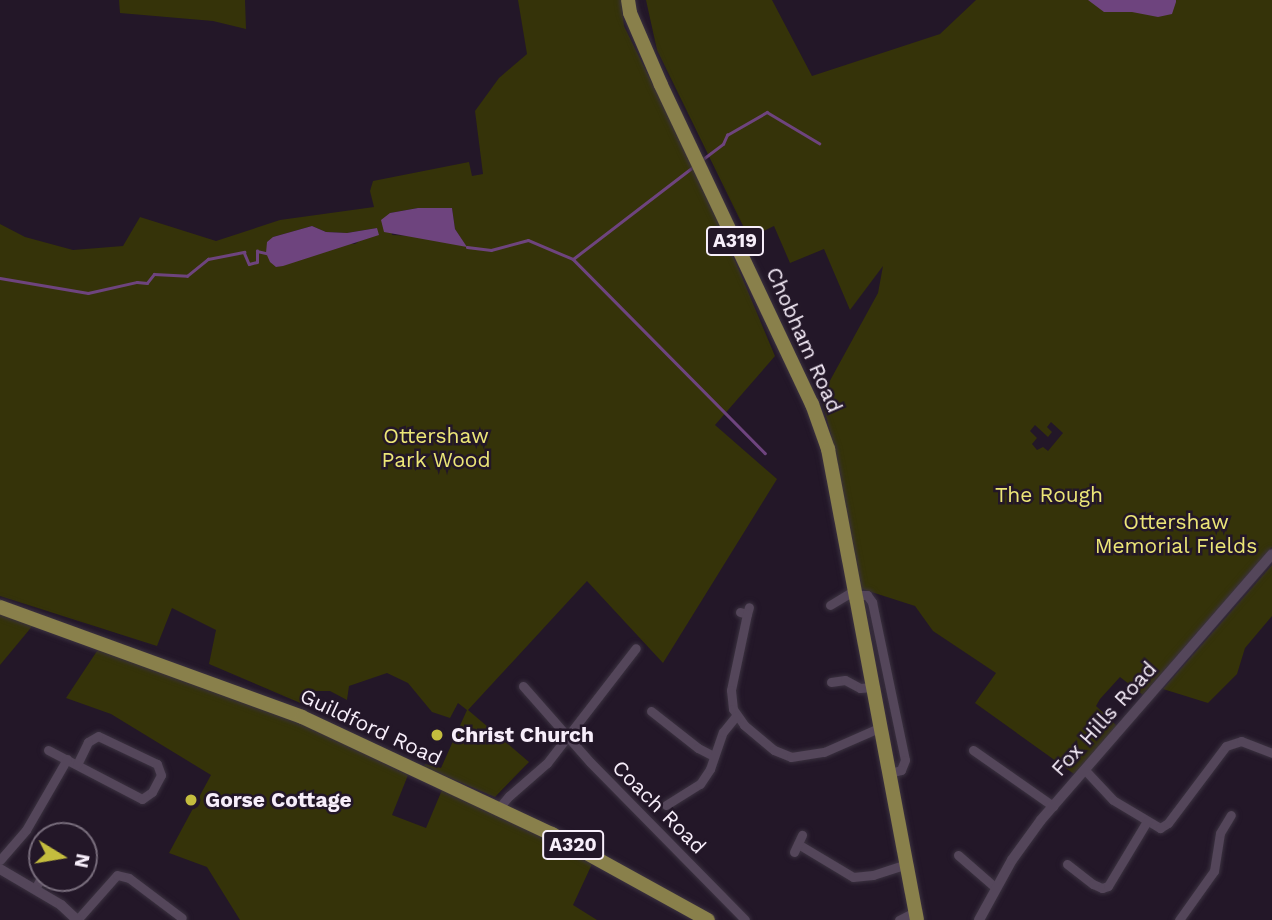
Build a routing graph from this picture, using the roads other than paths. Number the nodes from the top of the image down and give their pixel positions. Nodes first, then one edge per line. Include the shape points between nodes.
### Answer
1 (628, 0) edge
2 (1272, 554) edge
3 (854, 593) junction
4 (830, 605) dead end
5 (0, 607) edge
6 (745, 611) dead end
7 (636, 648) dead end
8 (831, 682) dead end
9 (523, 686) dead end
10 (873, 687) junction
11 (651, 711) dead end
12 (736, 716) junction
13 (881, 727) junction
14 (567, 737) junction
15 (973, 750) dead end
16 (48, 751) dead end
17 (1272, 753) edge
18 (714, 756) junction
19 (66, 759) junction
20 (77, 765) junction
21 (1084, 769) junction
22 (890, 773) junction
23 (666, 805) dead end
24 (1053, 806) junction
25 (498, 809) junction
26 (1231, 815) dead end
27 (1147, 821) junction
28 (798, 843) dead end
29 (958, 855) dead end
30 (0, 860) edge
31 (907, 864) junction
32 (1067, 864) dead end
33 (0, 869) edge
34 (28, 885) edge
35 (996, 888) junction
36 (40, 892) edge
37 (916, 916) edge
38 (181, 918) dead end
39 (77, 920) edge
40 (708, 920) edge
41 (745, 920) edge
42 (900, 920) edge
43 (979, 920) edge
44 (1180, 920) edge

1 - 3 main road, Chobham Road / A319 via 661,85 813,404 828,449
2 - 21 street, Fox Hills Road
3 - 4 street
3 - 10 main road, Chobham Road / A319
3 - 22 street via 866,594 872,602 905,760 901,770
5 - 25 main road, Guildford Road / A320 via 302,717
6 - 12 street via 731,690
7 - 14 street
8 - 10 street via 845,680 860,688
9 - 14 street, Coach Road
10 - 13 main road, Chobham Road / A319
11 - 18 street via 656,721
12 - 13 street via 774,750 791,757 824,752
12 - 18 street via 723,732
13 - 22 main road, Chobham Road / A319
14 - 25 street via 547,763
14 - 41 street, Coach Road
15 - 24 street
16 - 19 street
17 - 27 street via 1253,743 1233,742 1164,827
18 - 23 street via 700,784
19 - 20 street
19 - 30 street via 26,830
20 - 20 street via 142,799 161,775 157,764 97,736 88,742
21 - 24 street, Fox Hills Road
21 - 27 street via 1113,800
22 - 31 main road, Chobham Road / A319
24 - 35 street, Fox Hills Road
25 - 40 main road, Guildford Road / A320
26 - 44 street via 1220,833 1214,871
27 - 32 street via 1108,886 1093,884
28 - 31 street via 853,877
29 - 35 street
31 - 37 main road, Chobham Road / A319
33 - 34 street
35 - 43 street, Fox Hills Road
36 - 39 street
37 - 42 street
38 - 39 street via 129,878 117,875

